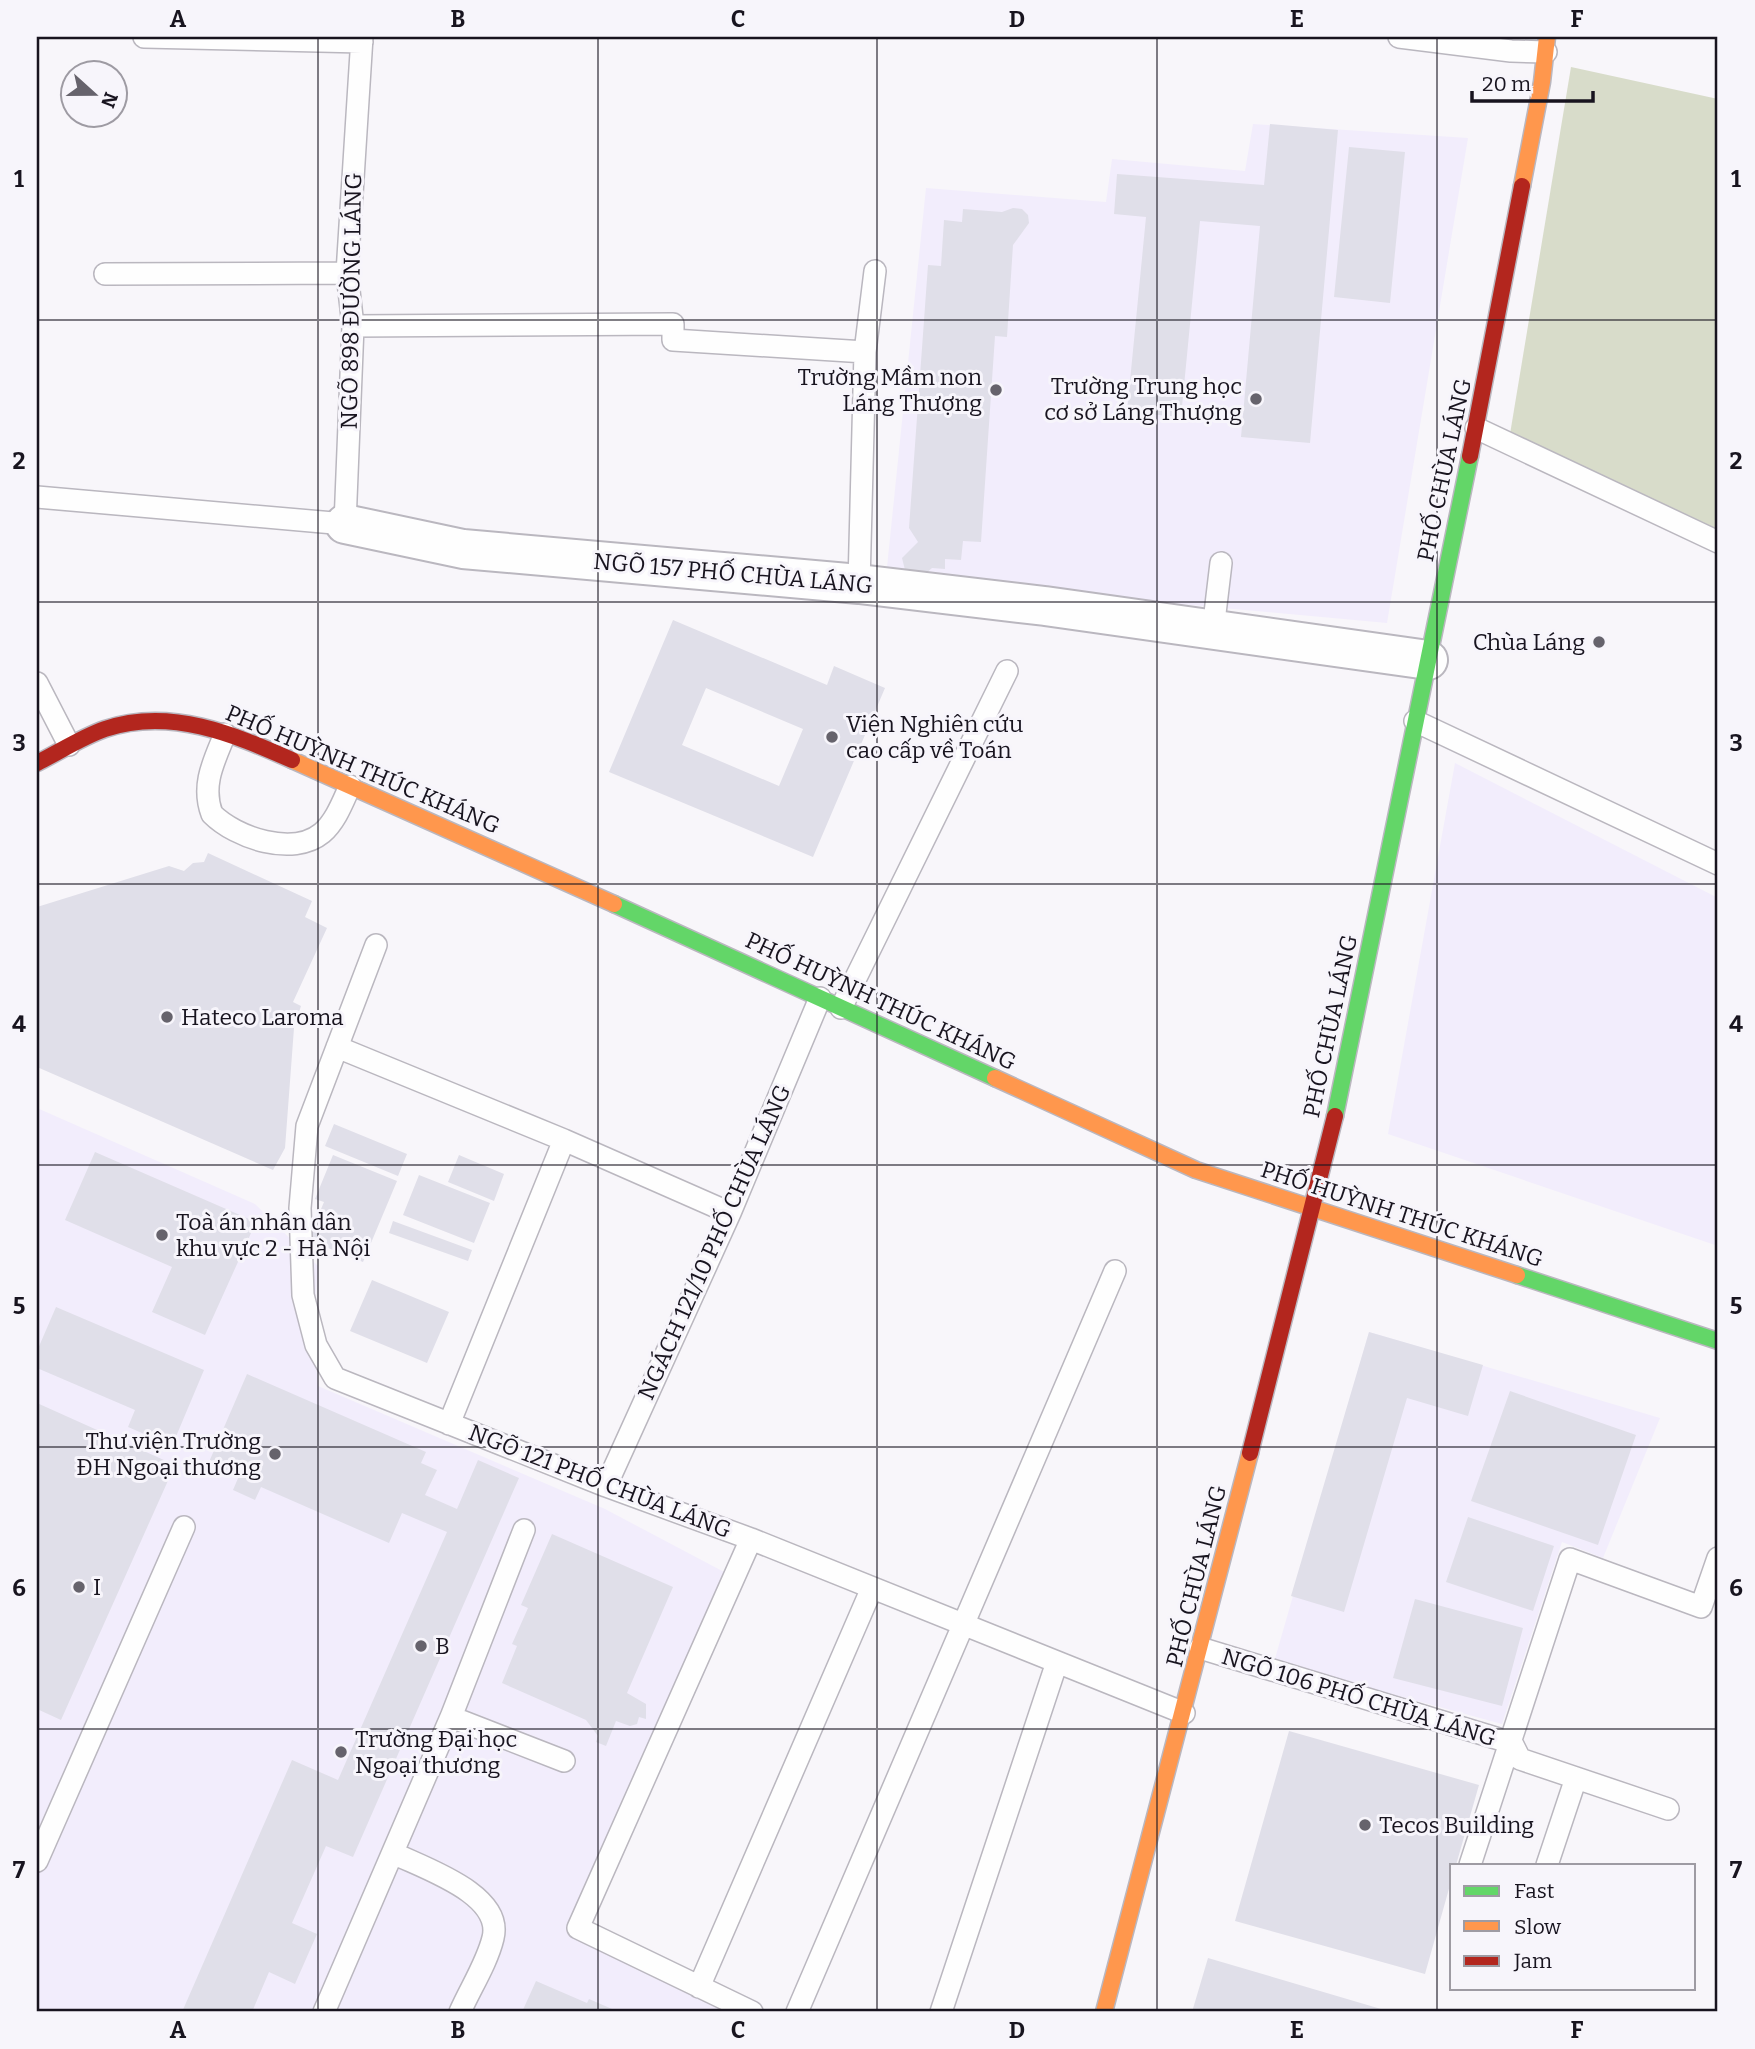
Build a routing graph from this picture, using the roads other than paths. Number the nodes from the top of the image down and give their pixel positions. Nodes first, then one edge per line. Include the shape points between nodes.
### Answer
1 (144, 37) edge
2 (1399, 37) edge
3 (362, 40) edge
4 (1546, 44) edge
5 (875, 271) dead end
6 (347, 273) junction
7 (105, 274) dead end
8 (353, 326) junction
9 (865, 352) junction
10 (1476, 428) junction
11 (37, 497) edge
12 (345, 524) junction
13 (1718, 542) edge
14 (1221, 563) dead end
15 (859, 584) junction
16 (1213, 630) junction
17 (1428, 660) junction
18 (1007, 671) dead end
19 (37, 683) edge
20 (1415, 721) junction
21 (225, 734) junction
22 (69, 745) junction
23 (37, 763) edge
24 (349, 786) junction
25 (1718, 864) edge
26 (376, 945) dead end
27 (820, 998) junction
28 (841, 1008) junction
29 (337, 1047) junction
30 (564, 1140) junction
31 (1312, 1208) junction
32 (730, 1213) junction
33 (1115, 1271) dead end
34 (1718, 1341) edge
35 (449, 1424) junction
36 (606, 1486) junction
37 (184, 1527) dead end
38 (524, 1530) dead end
39 (751, 1539) junction
40 (1718, 1558) edge
41 (872, 1588) junction
42 (962, 1624) junction
43 (1200, 1648) junction
44 (1057, 1662) junction
45 (1184, 1713) junction
46 (451, 1717) junction
47 (1512, 1743) junction
48 (564, 1761) dead end
49 (1576, 1778) junction
50 (1668, 1809) dead end
51 (393, 1853) junction
52 (37, 1861) edge
53 (1470, 1864) edge
54 (1547, 1864) edge
55 (699, 1987) junction
56 (324, 2012) edge
57 (460, 2012) edge
58 (752, 2012) edge
59 (797, 2012) edge
60 (941, 2012) edge
61 (1104, 2012) edge

1 - 3 lane
2 - 4 lane via 1511,51
3 - 6 lane, NGÕ 898 ĐƯỜNG LÁNG
4 - 10 street, PHỐ CHÙA LÁNG
5 - 9 lane
6 - 7 lane
6 - 8 lane, NGÕ 898 ĐƯỜNG LÁNG
8 - 9 lane via 673,324 673,340
8 - 12 lane, NGÕ 898 ĐƯỜNG LÁNG
9 - 15 lane
10 - 13 lane
10 - 17 street, PHỐ CHÙA LÁNG
11 - 12 lane, NGÕ 157 PHỐ CHÙA LÁNG
12 - 15 street, NGÕ 157 PHỐ CHÙA LÁNG via 463,550
14 - 16 lane
15 - 16 street, NGÕ 157 PHỐ CHÙA LÁNG
16 - 17 street, NGÕ 157 PHỐ CHÙA LÁNG
17 - 20 street, PHỐ CHÙA LÁNG
18 - 28 lane
19 - 22 lane
20 - 25 lane
20 - 31 street, PHỐ CHÙA LÁNG via 1343,1082
21 - 22 street, PHỐ HUỲNH THÚC KHÁNG via 197,723 152,720 105,730
21 - 24 street, PHỐ HUỲNH THÚC KHÁNG
21 - 24 lane via 208,775 206,795 212,814 238,830 289,846 310,839 322,832 339,810
22 - 23 street, PHỐ HUỲNH THÚC KHÁNG
24 - 27 street, PHỐ HUỲNH THÚC KHÁNG
26 - 29 lane, NGÕ 121 PHỐ CHÙA LÁNG
27 - 28 street, PHỐ HUỲNH THÚC KHÁNG
27 - 32 lane, NGÁCH 121/10 PHỐ CHÙA LÁNG
28 - 31 street, PHỐ HUỲNH THÚC KHÁNG via 1196,1170
29 - 30 lane
29 - 35 lane, NGÕ 121 PHỐ CHÙA LÁNG via 307,1126 300,1208 303,1295 316,1345 335,1378
30 - 32 lane
30 - 35 lane
31 - 34 street, PHỐ HUỲNH THÚC KHÁNG
31 - 43 street, PHỐ CHÙA LÁNG
32 - 36 lane, NGÁCH 121/10 PHỐ CHÙA LÁNG
33 - 42 lane
35 - 36 lane, NGÕ 121 PHỐ CHÙA LÁNG
36 - 39 lane, NGÕ 121 PHỐ CHÙA LÁNG
37 - 52 lane
38 - 46 lane
39 - 41 lane, NGÕ 121 PHỐ CHÙA LÁNG
39 - 55 lane via 578,1928
40 - 47 lane via 1701,1606 1570,1559
41 - 42 lane, NGÕ 121 PHỐ CHÙA LÁNG
41 - 55 lane
42 - 44 lane, NGÕ 121 PHỐ CHÙA LÁNG
42 - 59 lane
43 - 45 street, PHỐ CHÙA LÁNG
43 - 47 lane, NGÕ 106 PHỐ CHÙA LÁNG
44 - 45 lane, NGÕ 121 PHỐ CHÙA LÁNG
44 - 60 lane
45 - 61 street, PHỐ CHÙA LÁNG
46 - 48 lane
46 - 51 lane
47 - 49 lane, NGÕ 106 PHỐ CHÙA LÁNG via 1520,1759
47 - 53 lane
49 - 50 lane, NGÕ 106 PHỐ CHÙA LÁNG
49 - 54 lane
51 - 56 lane
51 - 57 lane via 475,1893 491,1913 494,1936
55 - 58 lane

